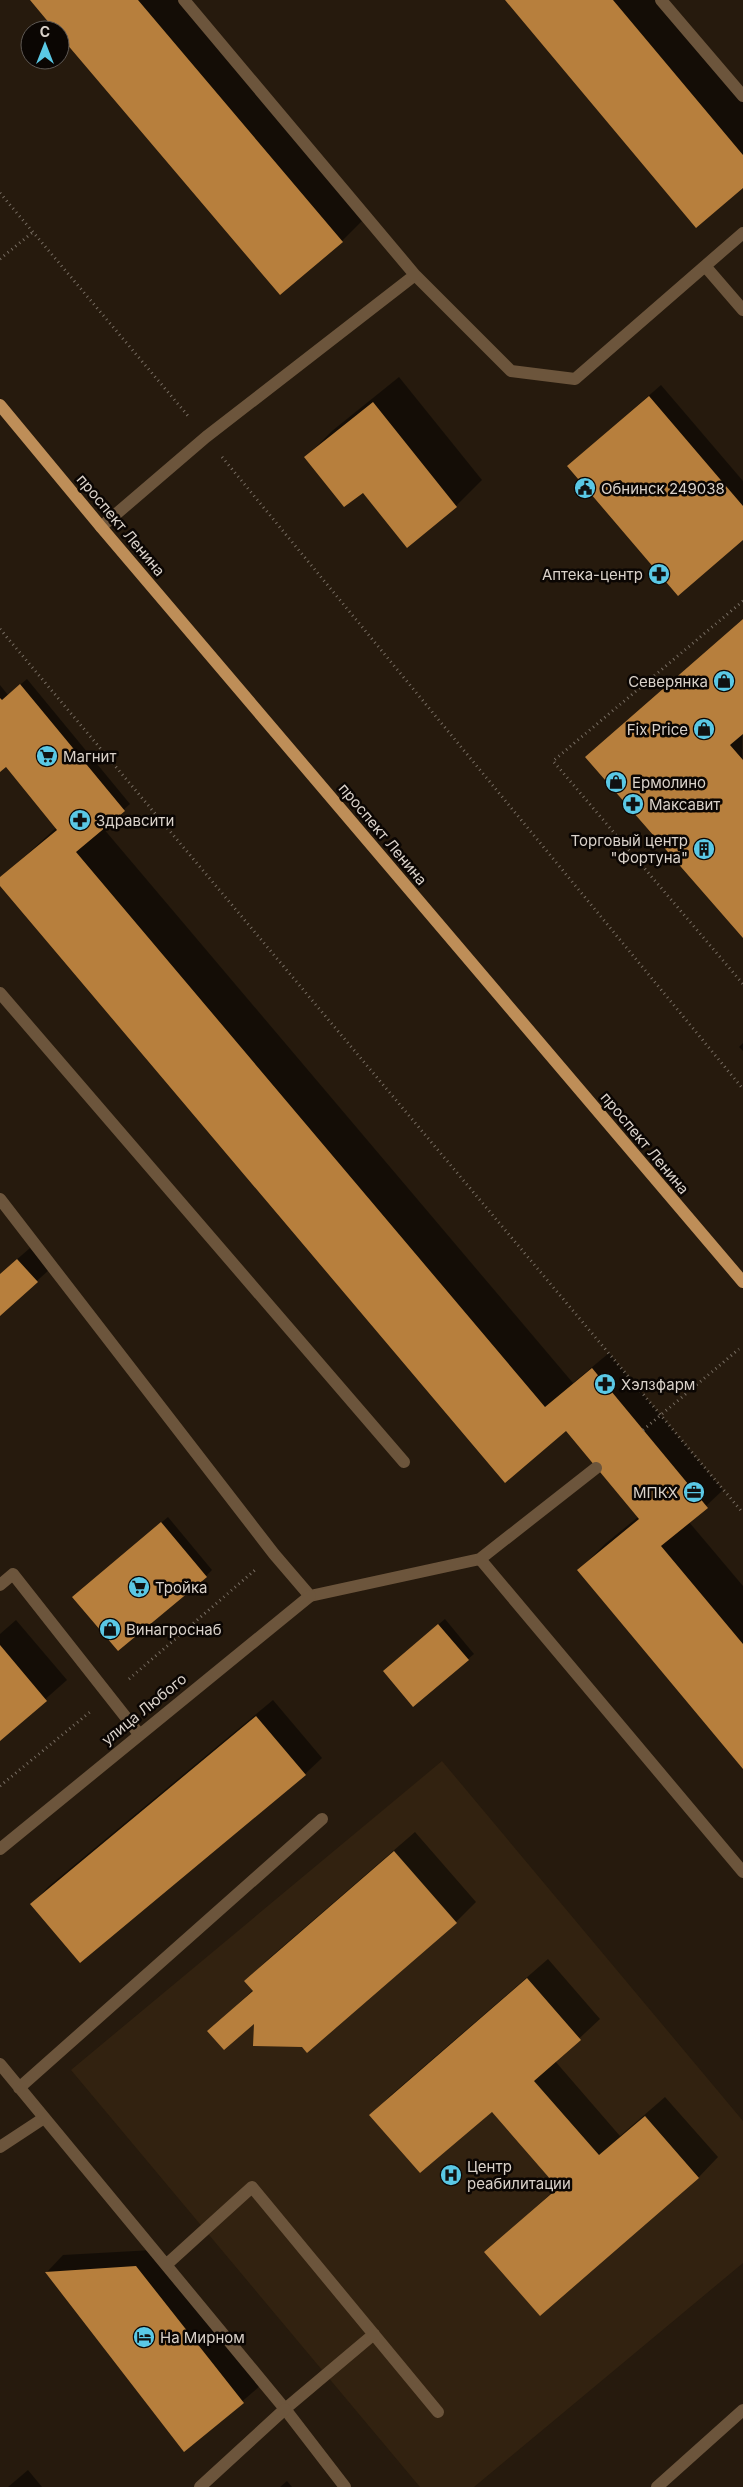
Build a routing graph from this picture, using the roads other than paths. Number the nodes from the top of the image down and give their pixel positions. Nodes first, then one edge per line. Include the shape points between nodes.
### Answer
1 (184, 0) edge
2 (661, 0) edge
3 (743, 96) edge
4 (743, 233) edge
5 (705, 266) junction
6 (415, 275) junction
7 (728, 292) junction
8 (743, 294) edge
9 (743, 310) edge
10 (0, 405) edge
11 (101, 527) junction
12 (0, 993) edge
13 (0, 1199) edge
14 (743, 1282) edge
15 (404, 1462) dead end
16 (596, 1468) dead end
17 (480, 1559) junction
18 (0, 1585) edge
19 (310, 1596) junction
20 (139, 1734) junction
21 (322, 1819) dead end
22 (0, 1849) edge
23 (743, 1872) edge
24 (0, 2064) edge
25 (20, 2088) junction
26 (44, 2118) junction
27 (0, 2147) edge
28 (166, 2265) junction
29 (374, 2334) junction
30 (285, 2409) junction
31 (743, 2410) edge
32 (438, 2412) dead end
33 (200, 2487) edge
34 (345, 2487) edge
35 (657, 2487) edge

1 - 6 street
2 - 3 street
4 - 5 street
5 - 6 street via 575,379 511,371
5 - 7 street
6 - 11 street via 206,436
7 - 8 street
7 - 9 street
10 - 11 main road, проспект Ленина
11 - 14 main road, проспект Ленина
12 - 15 street
13 - 19 street via 274,1554
16 - 17 street
17 - 19 street
17 - 23 street
18 - 20 street via 13,1574
19 - 20 street, улица Любого
20 - 22 street, улица Любого
21 - 25 street
24 - 25 street
25 - 26 street
26 - 27 street
26 - 28 street
28 - 29 street via 252,2187
28 - 30 street
29 - 30 street
29 - 32 street
30 - 33 street
30 - 34 street
31 - 35 street

